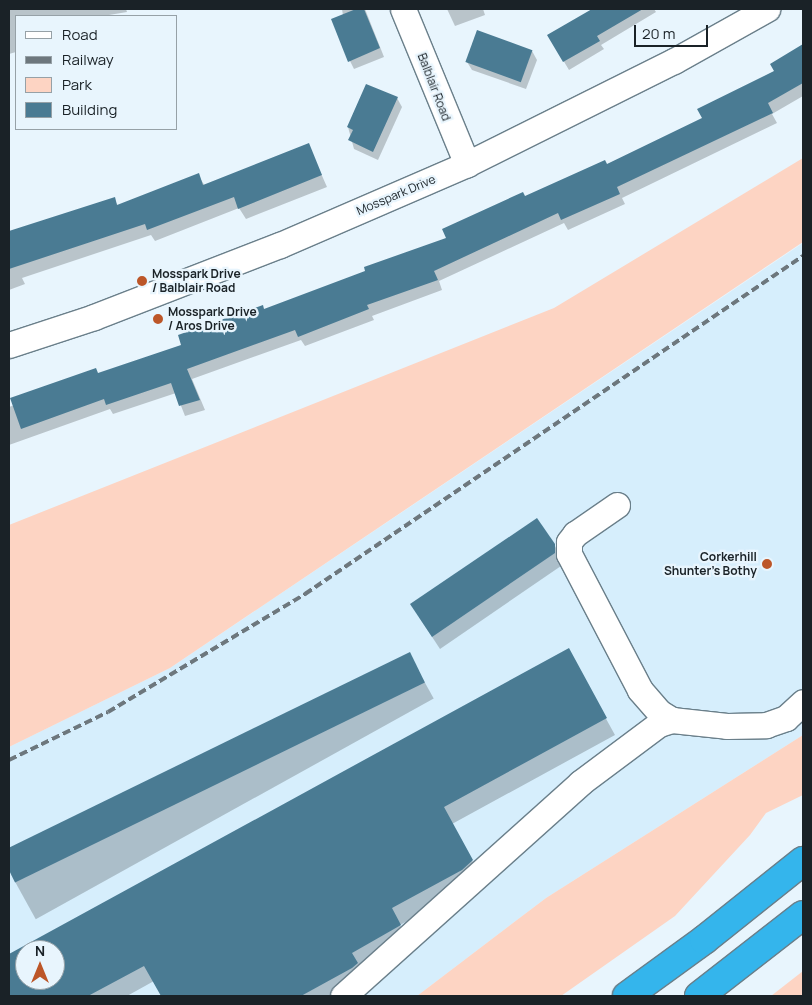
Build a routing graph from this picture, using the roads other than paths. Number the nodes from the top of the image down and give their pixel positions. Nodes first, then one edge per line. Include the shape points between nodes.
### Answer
1 (403, 9) edge
2 (767, 9) edge
3 (466, 164) junction
4 (9, 345) edge
5 (617, 505) dead end
6 (803, 702) edge
7 (672, 720) junction
8 (803, 862) edge
9 (803, 916) edge
10 (344, 996) edge
11 (627, 996) edge
12 (699, 996) edge

1 - 3 street, Balblair Road
2 - 3 street, Mosspark Drive via 674,61
3 - 4 street, Mosspark Drive via 280,245 94,317
5 - 7 street via 575,534 569,542 569,554 640,690 659,712
6 - 7 street via 786,718 760,726
7 - 10 street via 659,724 580,783
8 - 11 highway
9 - 12 highway

